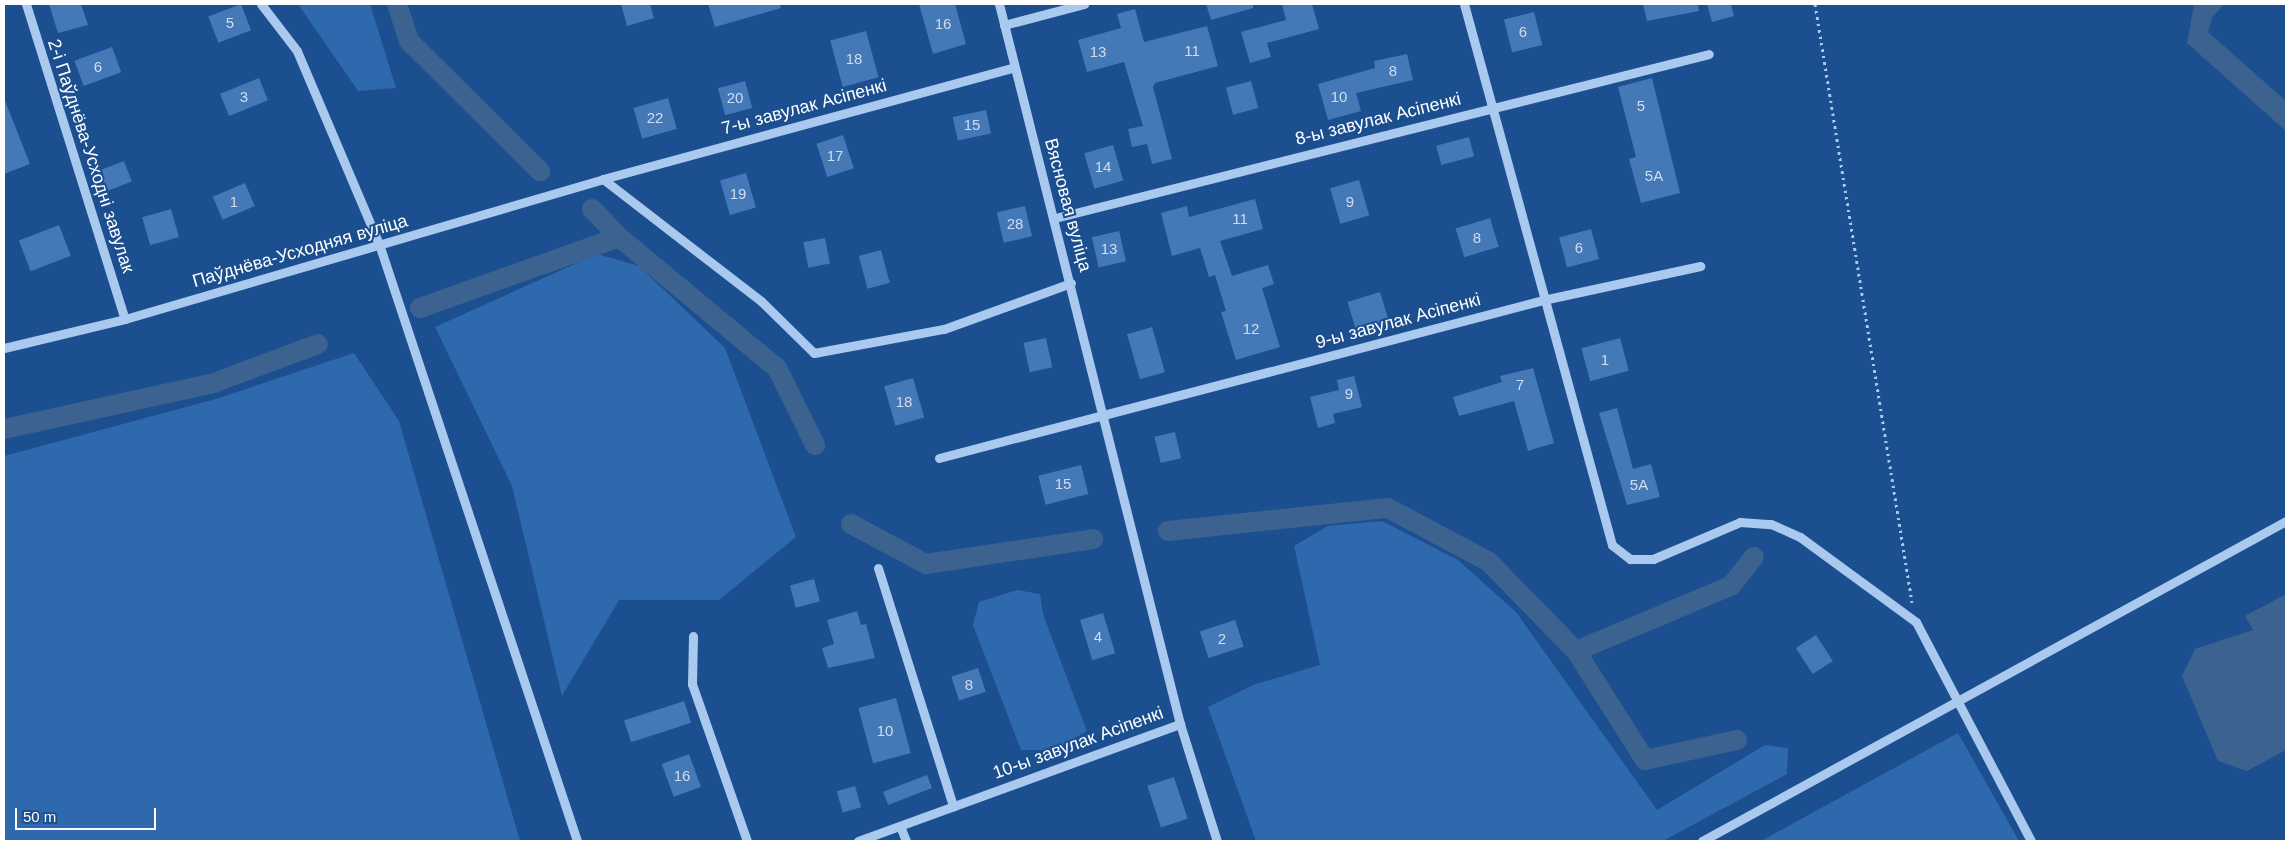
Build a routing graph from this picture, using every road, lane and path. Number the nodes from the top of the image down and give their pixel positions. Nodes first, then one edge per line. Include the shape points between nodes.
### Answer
1 (26, 4) edge
2 (261, 4) edge
3 (999, 4) edge
4 (1084, 4) edge
5 (1464, 4) edge
6 (1815, 4) edge
7 (1004, 25) junction
8 (1709, 54) dead end
9 (1014, 67) junction
10 (1492, 108) junction
11 (603, 178) junction
12 (1055, 218) junction
13 (379, 244) junction
14 (1700, 266) dead end
15 (1071, 282) junction
16 (1543, 300) junction
17 (125, 319) junction
18 (4, 348) edge
19 (1104, 414) junction
20 (939, 458) dead end
21 (2286, 522) edge
22 (878, 568) dead end
23 (1916, 622) junction
24 (693, 636) dead end
25 (1958, 704) junction
26 (1180, 724) junction
27 (953, 806) junction
28 (900, 826) junction
29 (577, 841) edge
30 (747, 841) edge
31 (858, 841) edge
32 (906, 841) edge
33 (1217, 841) edge
34 (1702, 841) edge
35 (2030, 841) edge

1 - 17 street, 2-і Паўднёва-Усходні завулак
2 - 13 street via 297,51
3 - 7 street, Вясновая вуліца
4 - 7 street
5 - 10 street
6 - 23 path
7 - 9 street, Вясновая вуліца
8 - 10 street, 8-ы завулак Асіпенкі
9 - 11 street, 7-ы завулак Асіпенкі
9 - 12 street, Вясновая вуліца
10 - 12 street, 8-ы завулак Асіпенкі
10 - 16 street
11 - 13 street, Паўднёва-Усходняя вуліца
11 - 15 street via 760,301 814,352 944,329
12 - 15 street, Вясновая вуліца
13 - 17 street, Паўднёва-Усходняя вуліца
13 - 29 street
14 - 16 street, 9-ы завулак Асіпенкі
15 - 19 street, Вясновая вуліца
16 - 19 street, 9-ы завулак Асіпенкі
16 - 23 street via 1612,545 1630,559 1653,559 1740,522 1771,524 1800,537
17 - 18 street, Паўднёва-Усходняя вуліца
19 - 20 street, 9-ы завулак Асіпенкі
19 - 26 street, 10-ы завулак Асіпенкі
21 - 25 street
22 - 27 street
23 - 25 street
24 - 30 street via 692,684
25 - 34 street
25 - 35 street
26 - 27 street, 10-ы завулак Асіпенкі
26 - 33 street
27 - 28 street, 10-ы завулак Асіпенкі
28 - 31 street, 10-ы завулак Асіпенкі
28 - 32 street

